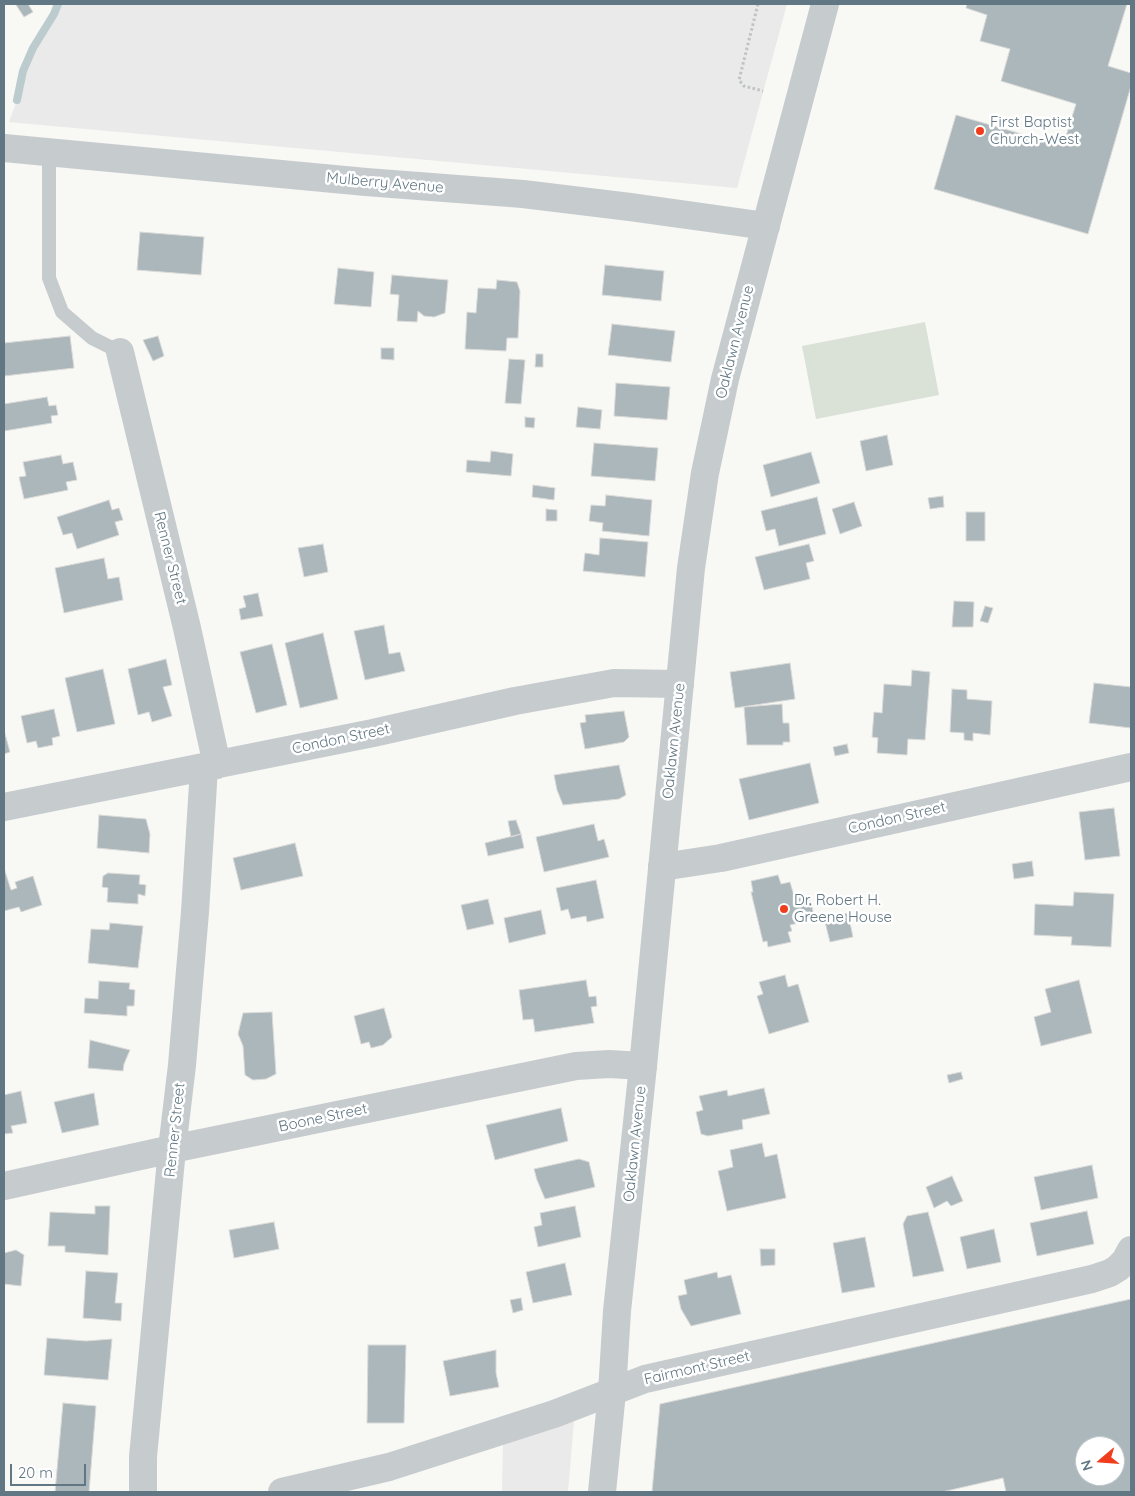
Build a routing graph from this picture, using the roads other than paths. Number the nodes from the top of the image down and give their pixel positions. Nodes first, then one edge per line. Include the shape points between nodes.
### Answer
1 (825, 4) edge
2 (4, 148) edge
3 (49, 153) junction
4 (766, 226) junction
5 (120, 352) joint
6 (680, 684) junction
7 (210, 766) junction
8 (1131, 767) edge
9 (4, 807) edge
10 (662, 867) junction
11 (643, 1066) junction
12 (172, 1149) junction
13 (4, 1186) edge
14 (1125, 1259) edge
15 (612, 1392) junction
16 (143, 1492) edge
17 (282, 1492) edge
18 (602, 1492) edge

1 - 4 street, Oaklawn Avenue
2 - 3 street, Mulberry Avenue
3 - 4 street, Mulberry Avenue via 523,194
3 - 5 lane via 49,278 62,312 92,338
4 - 6 street, Oaklawn Avenue via 725,379 705,473 691,568
5 - 7 street, Renner Street via 187,628
6 - 7 street, Condon Street via 614,682
6 - 10 street, Oaklawn Avenue
7 - 9 street, Condon Street
7 - 12 street, Renner Street
8 - 10 street, Condon Street via 721,858
10 - 11 street, Oaklawn Avenue
11 - 12 street, Boone Street via 576,1066
11 - 15 street, Oaklawn Avenue via 617,1310
12 - 13 street, Boone Street
12 - 16 street, Renner Street via 143,1457
14 - 15 street, Fairmont Street via 1110,1273 1092,1279 645,1379
15 - 17 street, Fairmont Street via 389,1467
15 - 18 street, Oaklawn Avenue

